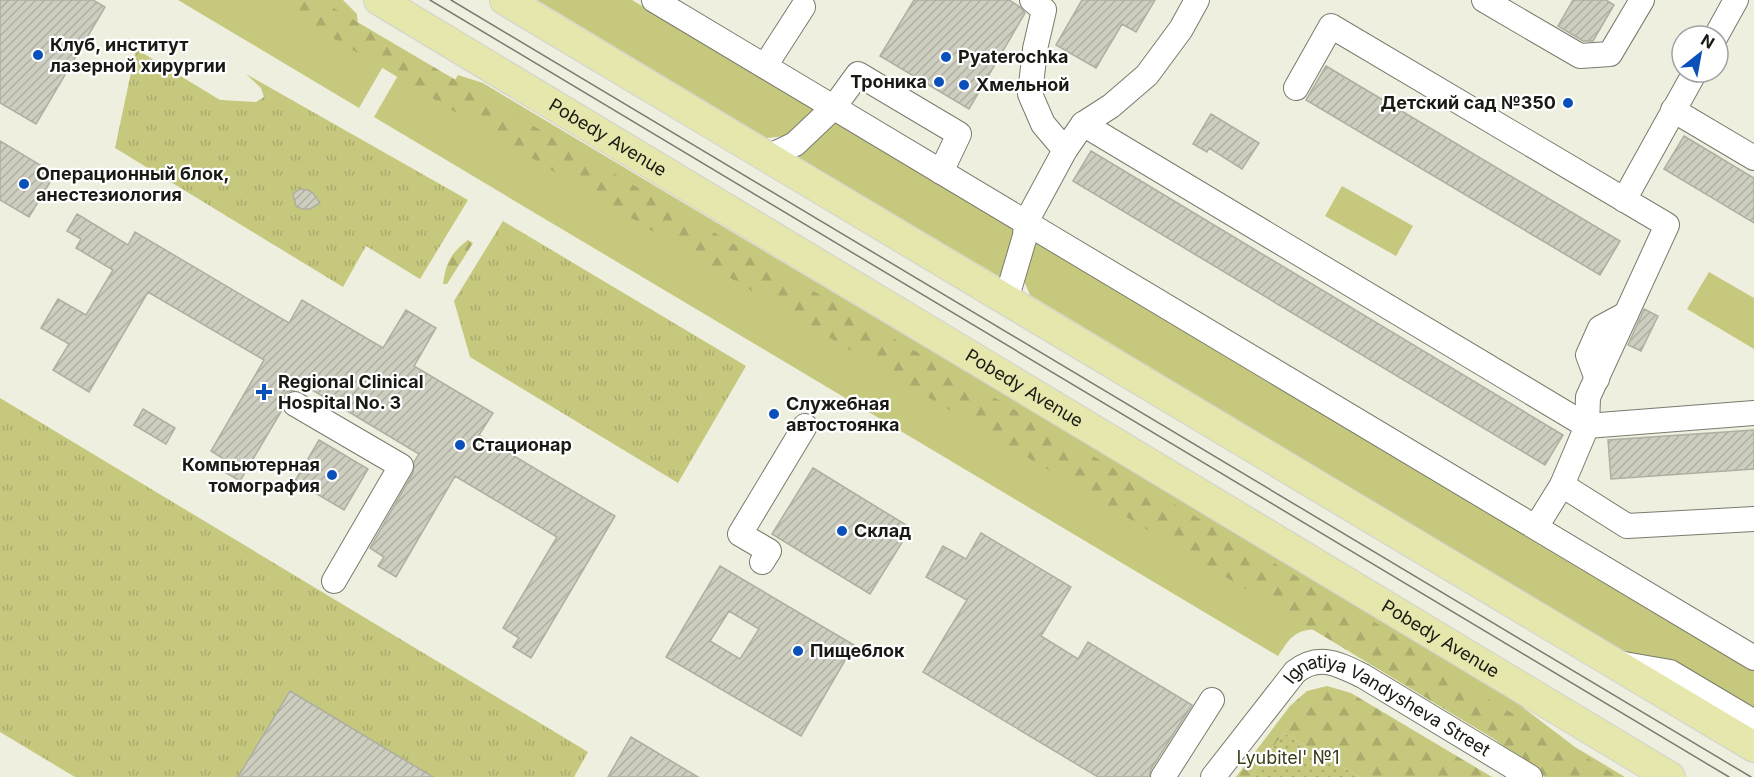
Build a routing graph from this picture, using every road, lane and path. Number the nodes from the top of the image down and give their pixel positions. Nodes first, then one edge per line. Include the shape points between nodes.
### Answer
1 (379, 0) edge
2 (505, 0) edge
3 (654, 0) edge
4 (1197, 0) edge
5 (1484, 0) edge
6 (1642, 0) edge
7 (1737, 0) edge
8 (1044, 3) edge
9 (803, 7) dead end
10 (1723, 24) edge
11 (765, 66) junction
12 (1688, 84) edge
13 (1296, 88) dead end
14 (834, 107) junction
15 (1673, 110) junction
16 (1083, 124) junction
17 (1065, 150) junction
18 (768, 157) junction
19 (1754, 158) edge
20 (941, 172) junction
21 (1624, 200) junction
22 (1026, 222) junction
23 (1006, 300) junction
24 (295, 404) dead end
25 (1754, 413) edge
26 (805, 426) dead end
27 (1587, 426) junction
28 (1562, 485) junction
29 (1754, 519) edge
30 (1536, 527) junction
31 (762, 562) dead end
32 (334, 581) dead end
33 (1754, 658) edge
34 (1612, 662) junction
35 (1212, 700) dead end
36 (1754, 722) edge
37 (1754, 747) edge
38 (1162, 777) edge
39 (1213, 777) edge
40 (1530, 777) edge
41 (1670, 777) edge

1 - 41 main road, Pobedy Avenue
2 - 18 main road
3 - 11 street
4 - 16 street via 1146,75
5 - 6 street via 1580,56 1610,54
7 - 10 street
8 - 17 street via 1030,94 1043,124
9 - 11 street
11 - 14 street
12 - 15 street
13 - 21 street via 1331,26
14 - 18 street via 795,144
14 - 20 street
14 - 20 street via 858,74 959,134
15 - 19 street
15 - 21 street
16 - 17 street
16 - 27 street
17 - 22 street
18 - 23 main road
20 - 22 street
21 - 27 street via 1667,225 1588,397
22 - 23 street
22 - 30 street
23 - 34 main road
24 - 32 street via 401,466
25 - 27 street
26 - 31 street via 740,534 769,551
27 - 28 street
28 - 29 street via 1628,526
28 - 30 street
30 - 33 street
34 - 36 street via 1670,672
34 - 37 main road
35 - 38 street
39 - 40 street, Ignatiya Vandysheva Street via 1295,672 1304,664 1320,661 1336,663 1363,676

